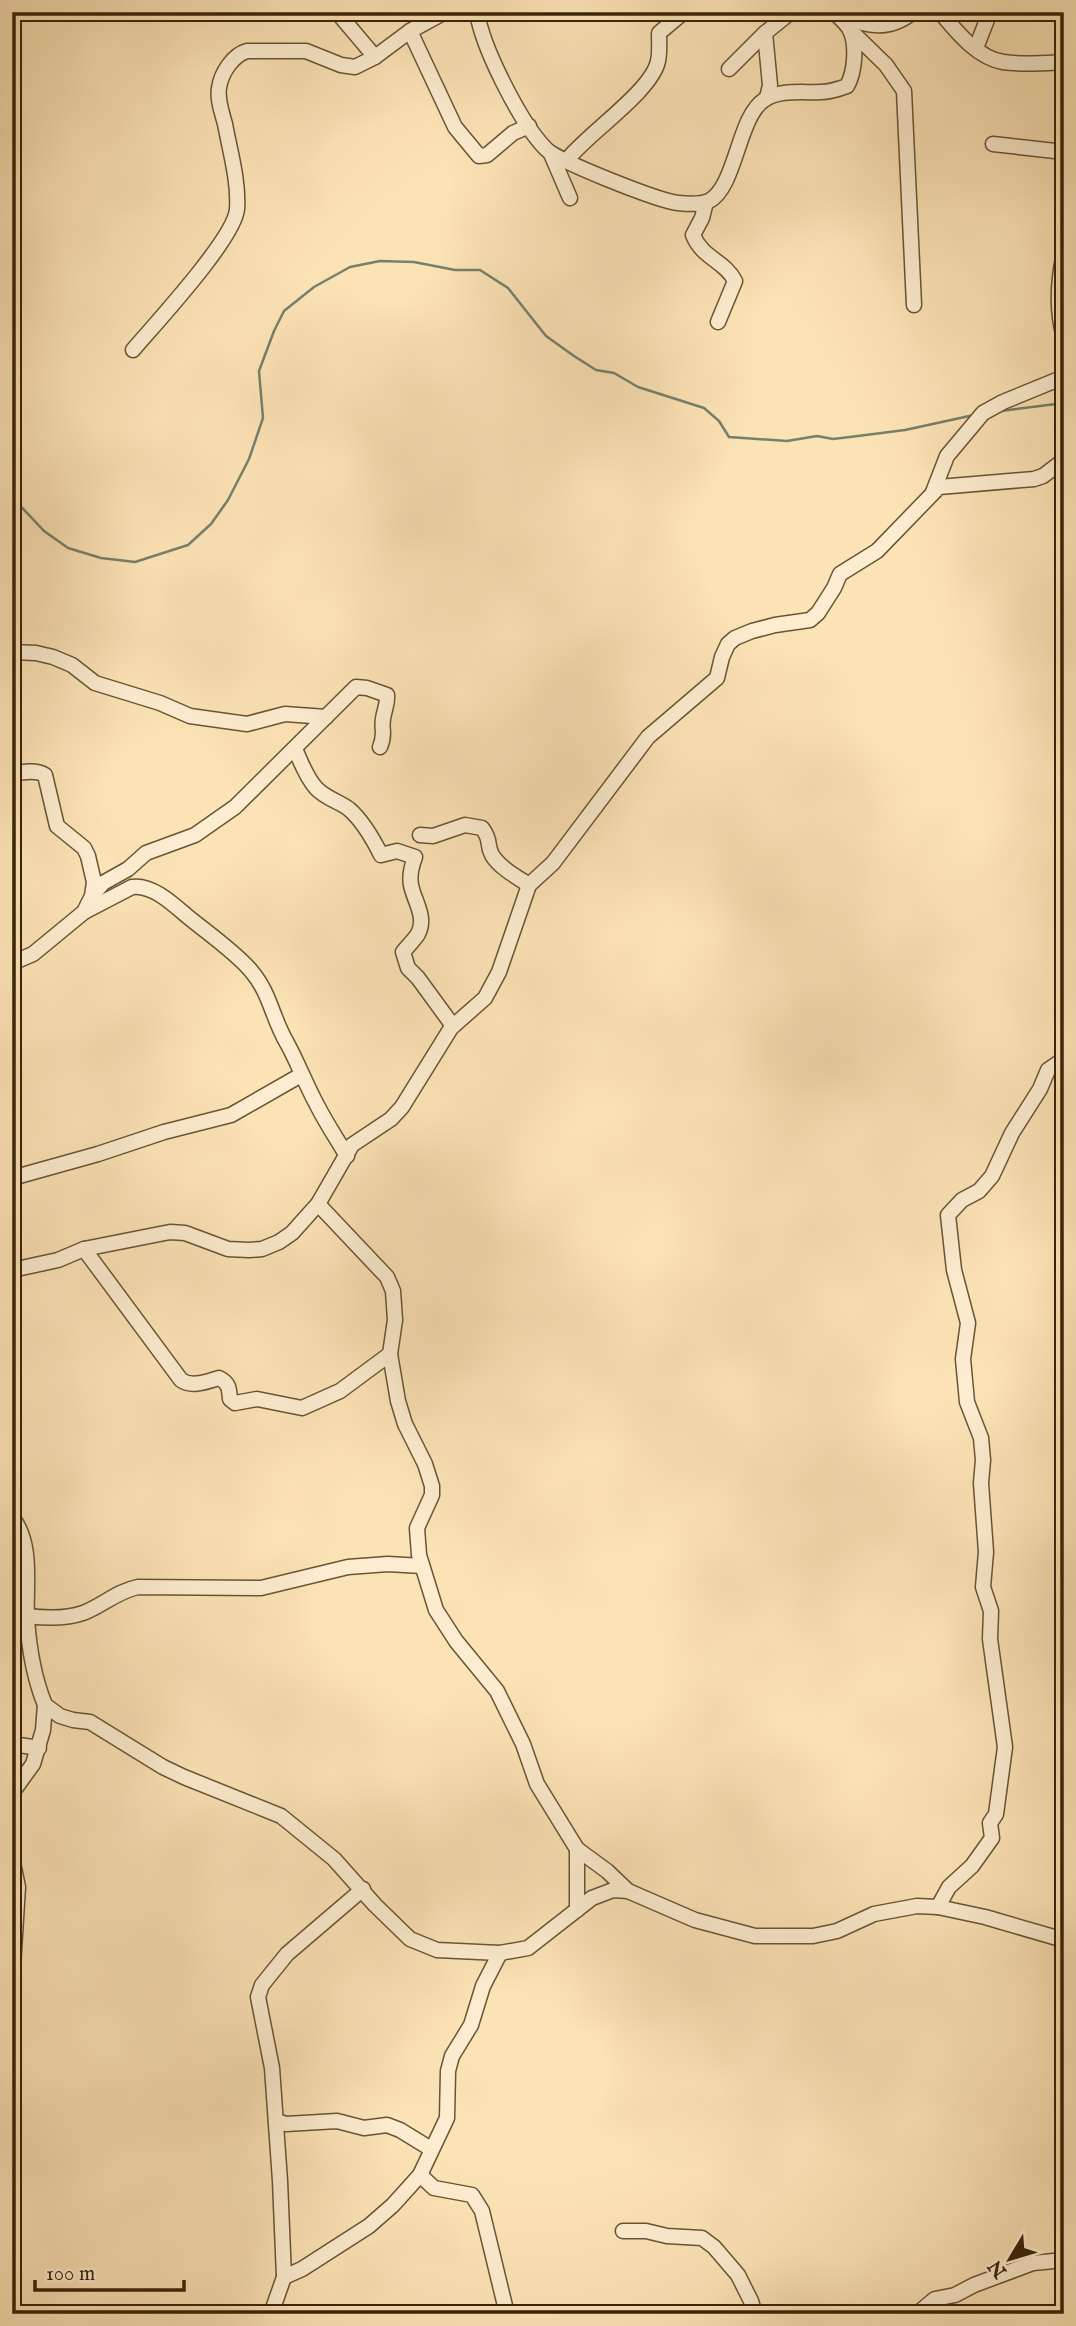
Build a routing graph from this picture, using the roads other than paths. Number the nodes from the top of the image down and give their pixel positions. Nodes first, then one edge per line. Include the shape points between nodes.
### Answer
1 (337, 12) edge
2 (444, 12) edge
3 (477, 12) edge
4 (684, 12) edge
5 (791, 12) edge
6 (914, 12) edge
7 (940, 12) edge
8 (990, 12) edge
9 (836, 13) edge
10 (415, 23) edge
11 (850, 30) junction
12 (765, 33) junction
13 (976, 48) junction
14 (375, 57) junction
15 (1064, 62) edge
16 (729, 69) dead end
17 (767, 98) junction
18 (529, 126) junction
19 (993, 144) dead end
20 (1064, 152) edge
21 (551, 154) junction
22 (567, 160) junction
23 (570, 198) dead end
24 (706, 202) junction
25 (1063, 262) edge
26 (914, 305) dead end
27 (718, 322) dead end
28 (1064, 337) edge
29 (134, 350) dead end
30 (1064, 377) edge
31 (1064, 460) edge
32 (933, 492) junction
33 (12, 652) edge
34 (326, 717) junction
35 (380, 747) dead end
36 (295, 749) junction
37 (12, 774) edge
38 (420, 835) dead end
39 (529, 885) junction
40 (92, 895) junction
41 (83, 912) junction
42 (12, 963) edge
43 (453, 1026) junction
44 (1064, 1059) edge
45 (301, 1075) junction
46 (347, 1156) junction
47 (12, 1178) edge
48 (318, 1205) junction
49 (84, 1249) junction
50 (12, 1270) edge
51 (390, 1354) junction
52 (12, 1517) edge
53 (422, 1566) junction
54 (27, 1616) junction
55 (44, 1705) junction
56 (12, 1744) edge
57 (39, 1748) junction
58 (12, 1791) edge
59 (577, 1849) junction
60 (12, 1858) edge
61 (363, 1889) junction
62 (628, 1891) junction
63 (938, 1908) junction
64 (577, 1910) junction
65 (1064, 1940) edge
66 (500, 1953) junction
67 (12, 1983) edge
68 (276, 2121) junction
69 (431, 2149) junction
70 (420, 2175) junction
71 (623, 2231) dead end
72 (1064, 2260) edge
73 (284, 2277) junction
74 (271, 2314) edge
75 (507, 2314) edge
76 (755, 2314) edge
77 (917, 2314) edge

1 - 14 street
2 - 10 street
3 - 18 street via 484,40
4 - 22 street via 659,33 658,61 651,76
5 - 12 street
6 - 9 street via 882,26 866,26
7 - 13 street
8 - 13 street
9 - 11 street
10 - 14 street
10 - 18 street via 456,127 479,156
11 - 17 street via 854,56 847,86
11 - 26 street via 886,65 904,91
12 - 16 street
12 - 17 street
13 - 15 street via 1003,62
14 - 29 street via 355,67 306,51 247,51 232,60 219,89 234,173 235,217 218,247
17 - 24 street via 750,118 722,186
18 - 21 street
19 - 20 street
21 - 22 street
21 - 23 street
22 - 24 street via 657,198
24 - 27 street via 693,235 698,248 735,281
25 - 28 street via 1059,298
30 - 32 street via 983,413 947,456
31 - 32 street via 1034,479 949,485
32 - 39 street via 877,551 840,574 810,620 752,631 728,644 717,678 648,737 552,863
33 - 34 street via 53,657 95,683 190,716 247,724 285,714
34 - 35 street via 356,687 387,695
34 - 36 street
36 - 40 street via 235,807 195,835 146,853
36 - 43 street via 316,789 357,817 381,855 397,851 415,857 411,885 421,921 404,958
37 - 40 street via 45,775 57,826 88,856
38 - 39 street via 433,836 465,825 482,828 497,862
39 - 43 street via 490,990
40 - 41 street
41 - 42 street via 33,954
41 - 45 street via 140,886 175,906 251,970 270,999
43 - 46 street via 402,1107 352,1144
44 - 63 street via 1048,1070 992,1176 948,1214 954,1270 968,1322 963,1359 967,1402 981,1438 983,1587 990,1611 1005,1747 996,1814 990,1824 992,1838 972,1867 949,1887
45 - 46 street
45 - 47 street via 231,1115
46 - 48 street
48 - 49 street via 292,1233 262,1249 228,1249 170,1232
48 - 51 street via 387,1277 396,1320
49 - 50 street
49 - 51 street via 181,1380 186,1384 219,1378 229,1387 234,1404 257,1399 302,1408 340,1391
51 - 53 street via 405,1424 432,1486 417,1528
52 - 54 street via 24,1539
53 - 54 street via 348,1567 261,1588 138,1587 82,1613
53 - 59 street via 436,1610 498,1690 537,1784
54 - 55 street via 32,1662
55 - 57 street
55 - 61 street via 60,1716 90,1722 184,1777 281,1816
56 - 57 street
57 - 58 street
59 - 62 street
59 - 64 street
60 - 67 street via 18,1887
61 - 66 street via 410,1939 437,1950
61 - 68 street via 287,1954 262,1985 258,1997 272,2068
62 - 63 street via 695,1920 755,1936 813,1936 887,1911
62 - 64 street via 604,1892
63 - 65 street
64 - 66 street via 528,1948
66 - 69 street via 471,2025 452,2056 447,2071 446,2118
68 - 69 street via 337,2121 364,2128 387,2125
68 - 73 street
69 - 70 street
70 - 73 street via 369,2226
70 - 75 street via 434,2188 472,2195 482,2211
71 - 76 street via 702,2238 738,2276
72 - 77 street via 1033,2263 935,2299
73 - 74 street

